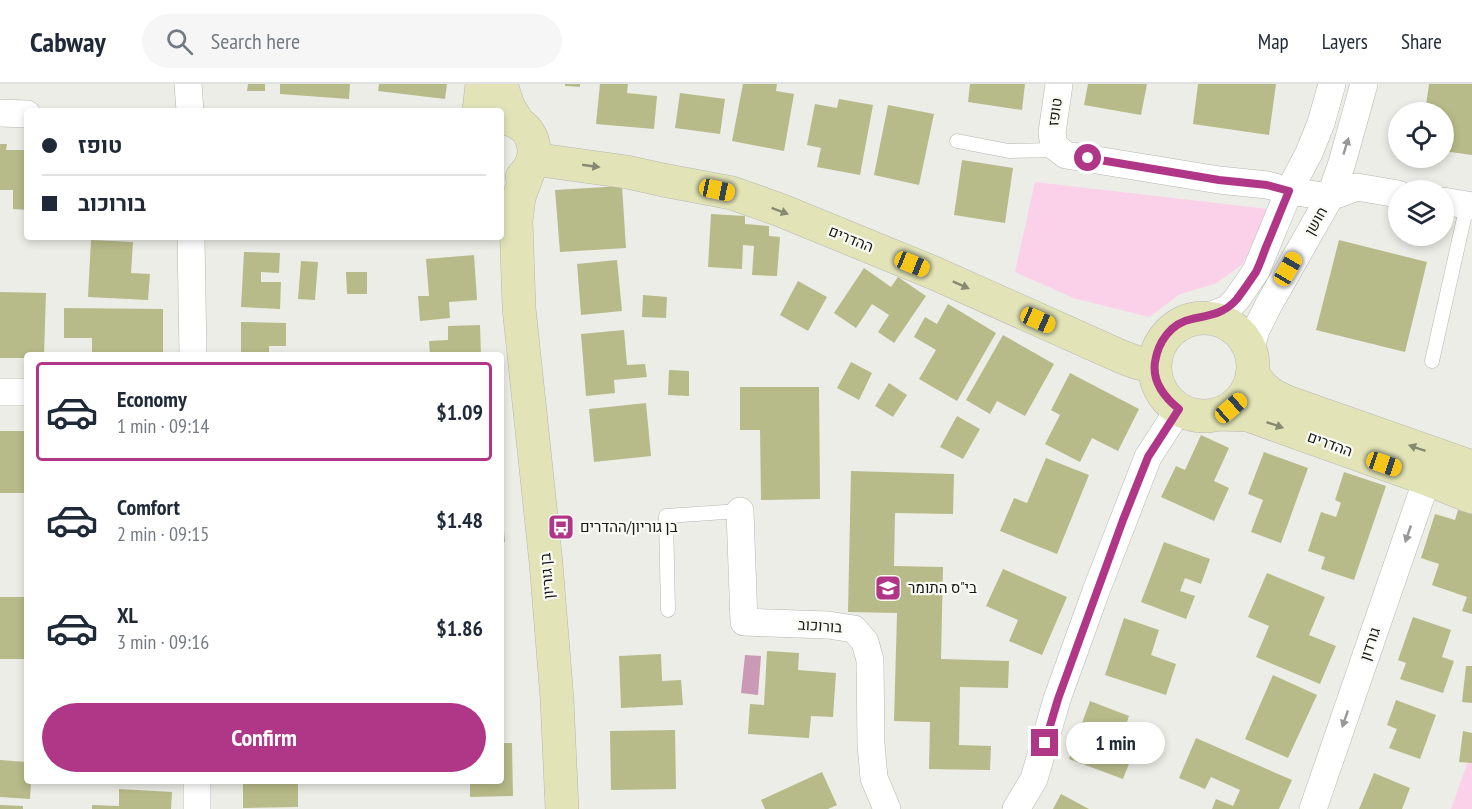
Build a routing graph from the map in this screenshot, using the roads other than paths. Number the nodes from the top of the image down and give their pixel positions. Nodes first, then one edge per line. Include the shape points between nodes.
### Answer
1 (188, 84) edge
2 (482, 84) edge
3 (501, 84) edge
4 (1059, 84) edge
5 (1332, 84) edge
6 (1364, 84) edge
7 (190, 108) edge
8 (479, 108) edge
9 (0, 113) edge
10 (24, 114) edge
11 (510, 121) edge
12 (957, 141) dead end
13 (1063, 152) junction
14 (521, 171) edge
15 (1289, 191) junction
16 (1388, 192) edge
17 (1330, 197) junction
18 (1461, 204) edge
19 (504, 237) edge
20 (191, 240) edge
21 (519, 308) junction
22 (1206, 317) junction
23 (193, 352) edge
24 (1432, 361) dead end
25 (1251, 362) junction
26 (1155, 366) junction
27 (0, 392) edge
28 (24, 392) edge
29 (1179, 409) junction
30 (1218, 414) junction
31 (1472, 467) edge
32 (1426, 479) junction
33 (1472, 497) edge
34 (740, 511) joint
35 (668, 610) dead end
36 (197, 784) edge
37 (197, 809) edge
38 (562, 809) edge
39 (887, 809) edge
40 (1016, 809) edge
41 (1313, 809) edge

1 - 7 street
2 - 8 street
3 - 11 street
4 - 13 street, טופז via 1052,133 1054,146
5 - 15 street via 1309,153
17 -> 6 street, חושן
9 - 10 street
11 - 14 street via 528,133 533,143 534,154
12 - 13 lane via 1009,151
13 - 15 street
14 - 21 street, בן גוריון via 516,220
14 -> 26 street, ההדרים via 627,172 732,193 934,273 1122,357
15 - 17 street
15 - 22 street via 1256,272 1227,309
16 - 17 street via 1357,187
17 - 25 street, חושן via 1256,330
18 - 24 lane
19 - 21 street, בן גוריון
20 - 23 street
21 - 38 street, בן גוריון via 546,562
22 - 25 street via 1220,320 1244,337
22 - 26 street via 1190,319 1175,327 1157,351
25 - 30 street via 1248,387 1241,399
31 -> 25 street, ההדרים via 1273,396 1260,386
26 - 29 street via 1157,383
27 - 28 street
29 - 30 street via 1205,416
29 - 40 street via 1148,457 1058,699 1034,779
30 -> 32 street, ההדרים via 1252,417
32 - 33 street, ההדרים
32 -> 41 street, גורדון
34 - 35 lane via 666,516
34 - 39 street, בורוכוב via 744,622 854,628 866,642 874,778
36 - 37 street

